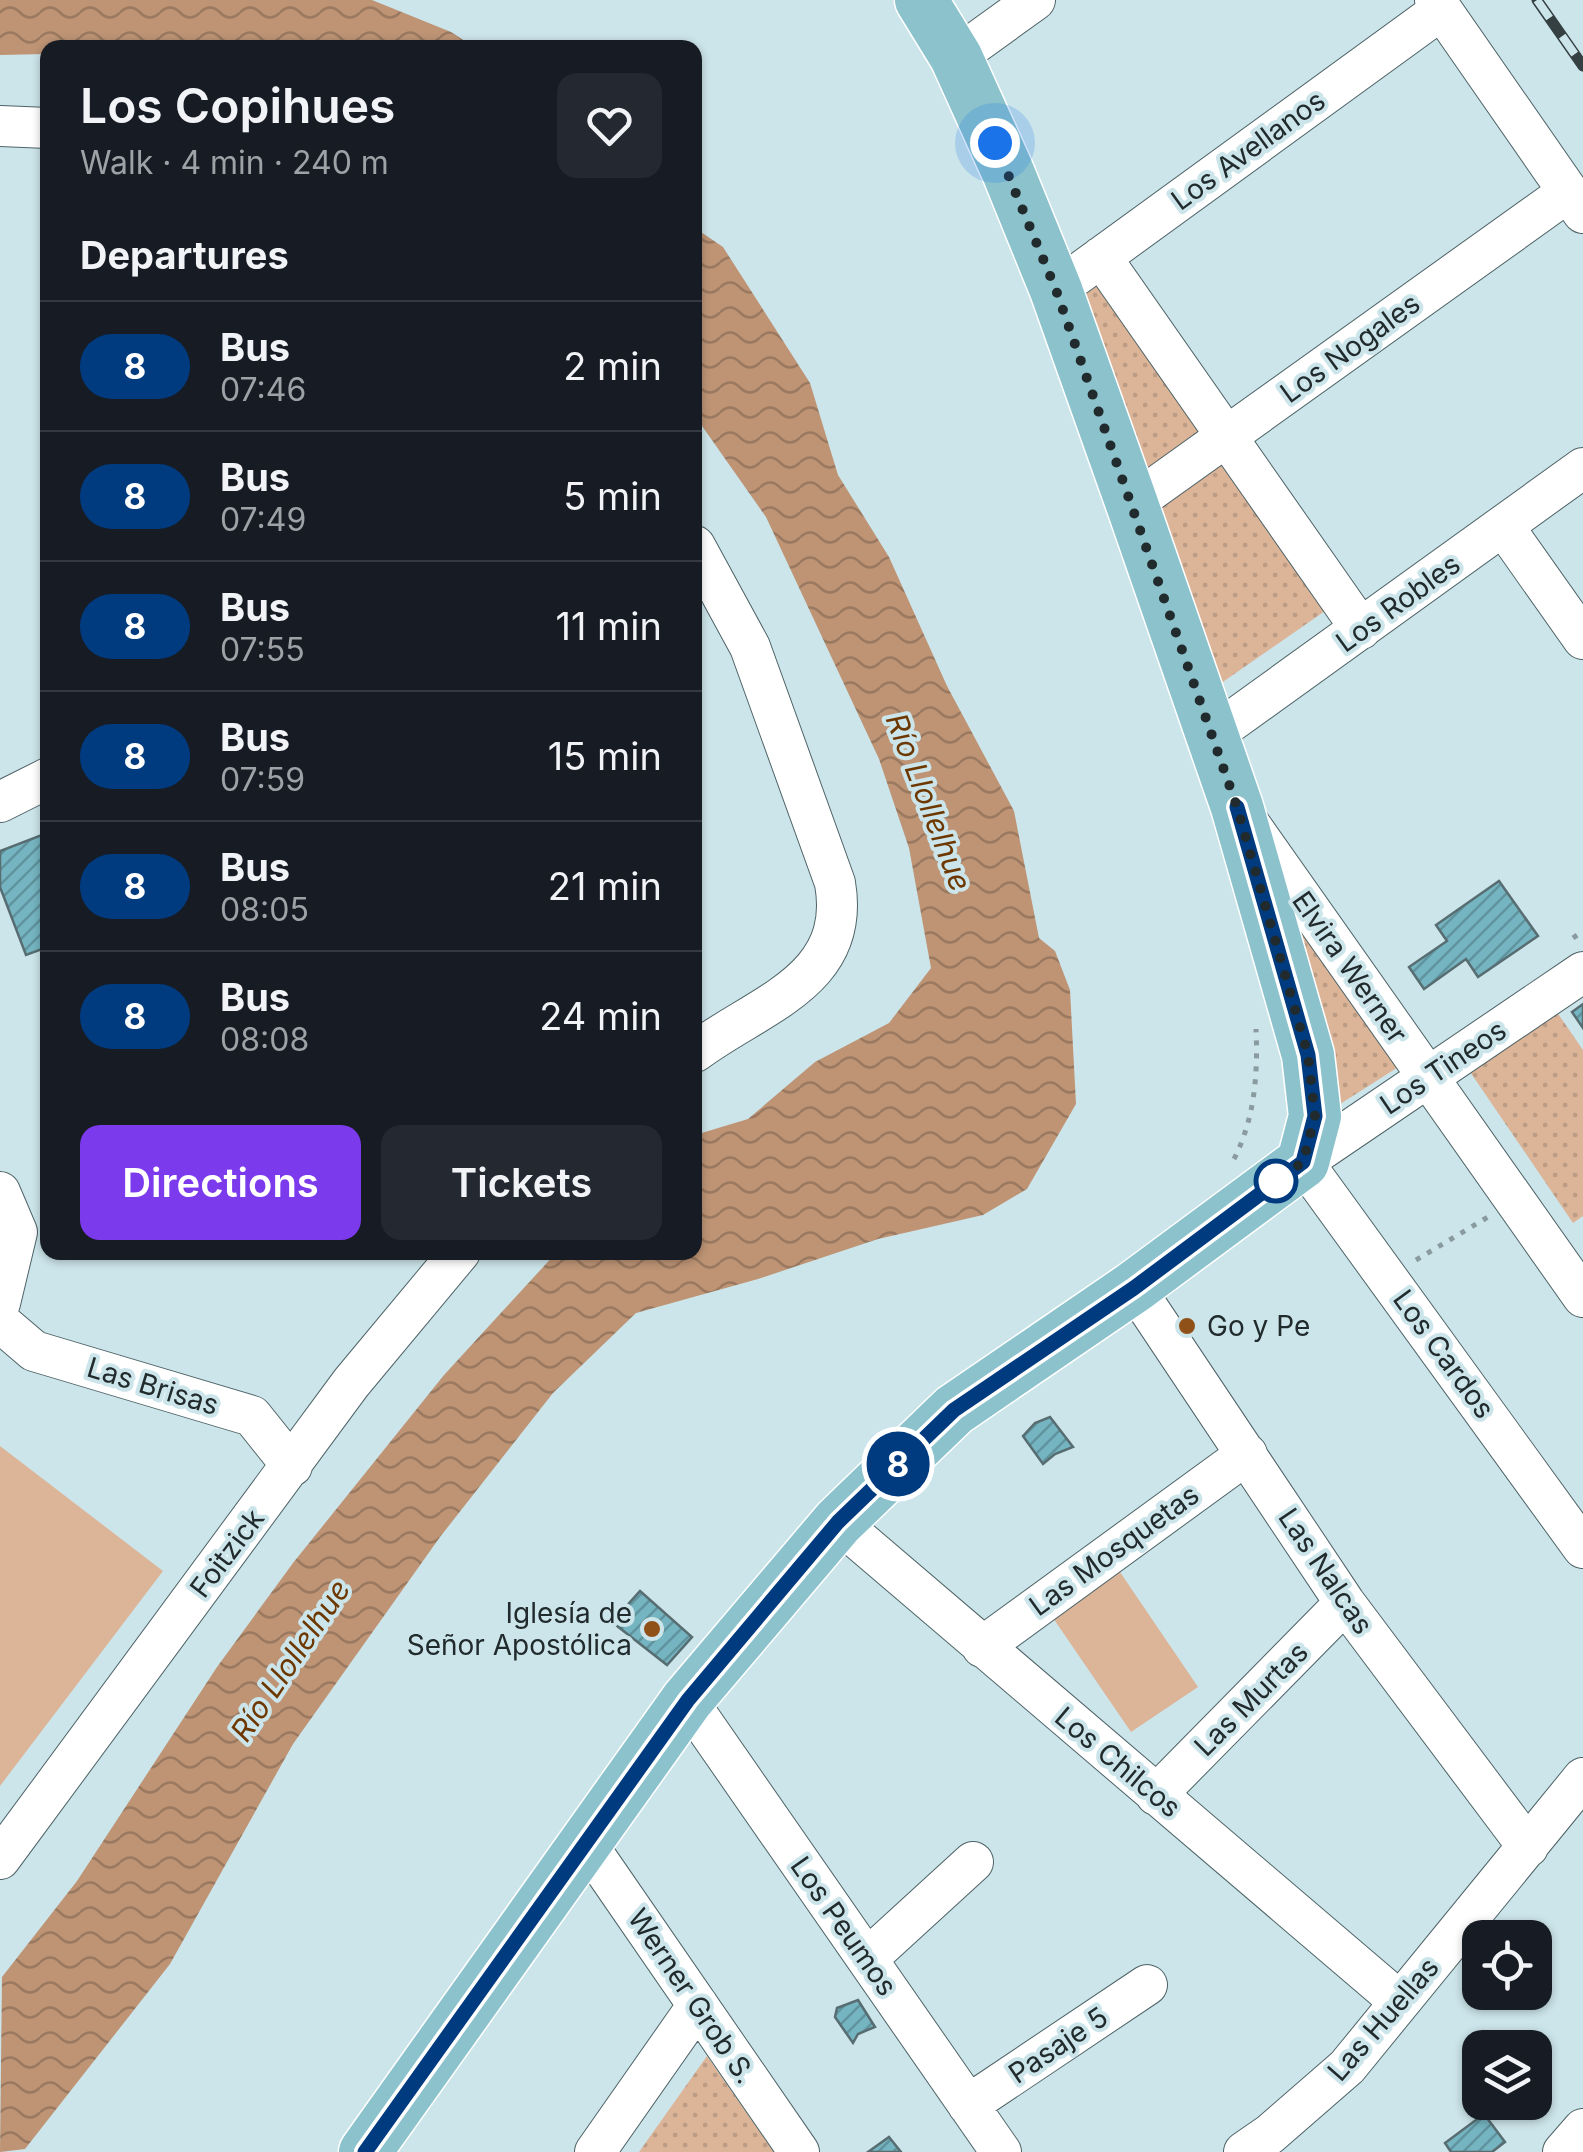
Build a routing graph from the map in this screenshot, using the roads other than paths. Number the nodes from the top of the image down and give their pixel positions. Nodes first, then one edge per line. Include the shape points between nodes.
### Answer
1 (921, 0) edge
2 (1035, 0) edge
3 (1438, 5) edge
4 (956, 57) junction
5 (0, 126) edge
6 (40, 128) edge
7 (1575, 202) edge
8 (1101, 257) junction
9 (1056, 290) junction
10 (1226, 436) junction
11 (1583, 468) edge
12 (1132, 504) junction
13 (1504, 527) junction
14 (702, 559) edge
15 (1362, 629) junction
16 (1583, 639) edge
17 (1211, 736) junction
18 (40, 782) edge
19 (0, 802) edge
20 (1237, 807) junction
21 (1583, 972) edge
22 (702, 1036) edge
23 (1428, 1077) junction
24 (1303, 1162) junction
25 (0, 1192) edge
26 (453, 1260) edge
27 (1577, 1274) edge
28 (1134, 1288) junction
29 (0, 1303) edge
30 (0, 1322) edge
31 (1247, 1454) junction
32 (292, 1466) junction
33 (838, 1522) junction
34 (1583, 1548) edge
35 (1345, 1603) junction
36 (982, 1647) junction
37 (688, 1700) junction
38 (1583, 1778) edge
39 (1156, 1795) junction
40 (584, 1840) junction
41 (1528, 1846) junction
42 (0, 1859) edge
43 (974, 1862) dead end
44 (867, 1958) junction
45 (1147, 1985) dead end
46 (1400, 2001) junction
47 (698, 2004) junction
48 (968, 2105) junction
49 (365, 2152) edge
50 (595, 2152) edge
51 (799, 2152) edge
52 (1001, 2152) edge
53 (1244, 2152) edge

1 - 4 main road, Elvira Werner
2 - 4 street
3 - 7 street
3 - 8 street, Los Avellanos
4 - 9 main road, Elvira Werner
5 - 6 street
7 - 10 street, Los Nogales
8 - 9 street, Los Avellanos
8 - 10 street
9 - 12 main road, Elvira Werner
10 - 12 street, Los Nogales
10 - 15 street
11 - 13 street, Los Robles
12 - 17 main road, Elvira Werner
13 - 15 street, Los Robles
13 - 16 street
14 - 22 street via 750,648 839,902 833,940 813,972
15 - 17 street, Los Robles
17 - 20 main road, Elvira Werner
18 - 19 street
20 - 23 street, Elvira Werner
20 - 24 main road via 1308,1055 1315,1116
21 - 23 street, Los Tineos
23 - 24 street, Los Tineos
23 - 27 street, Elvira Werner
24 - 28 main road
24 - 34 street, Los Cardos
25 - 29 street via 17,1232
26 - 32 street, Foitzick
28 - 31 street, Las Nalcas
28 - 33 main road via 954,1410
30 - 32 street, Las Brisas via 34,1350 252,1416
31 - 35 street, Las Nalcas
31 - 36 street, Las Mosquetas
32 - 42 street, Foitzick
33 - 36 street, Los Chilcos
33 - 37 main road
35 - 39 street, Las Murtas
35 - 41 street, Las Nalcas
36 - 39 street, Los Chilcos
37 - 40 main road
37 - 44 street, Los Peumos
38 - 41 street, Las Huellas
39 - 46 street, Los Chilcos
40 - 47 street, Werner Grob S.
40 - 49 main road
41 - 46 street, Las Huellas
43 - 44 street
44 - 48 street, Los Peumos
45 - 48 street, Pasaje 5
46 - 53 street, Las Huellas via 1347,2067
47 - 50 street
47 - 51 street, Werner Grob S.
48 - 52 street, Los Peumos

